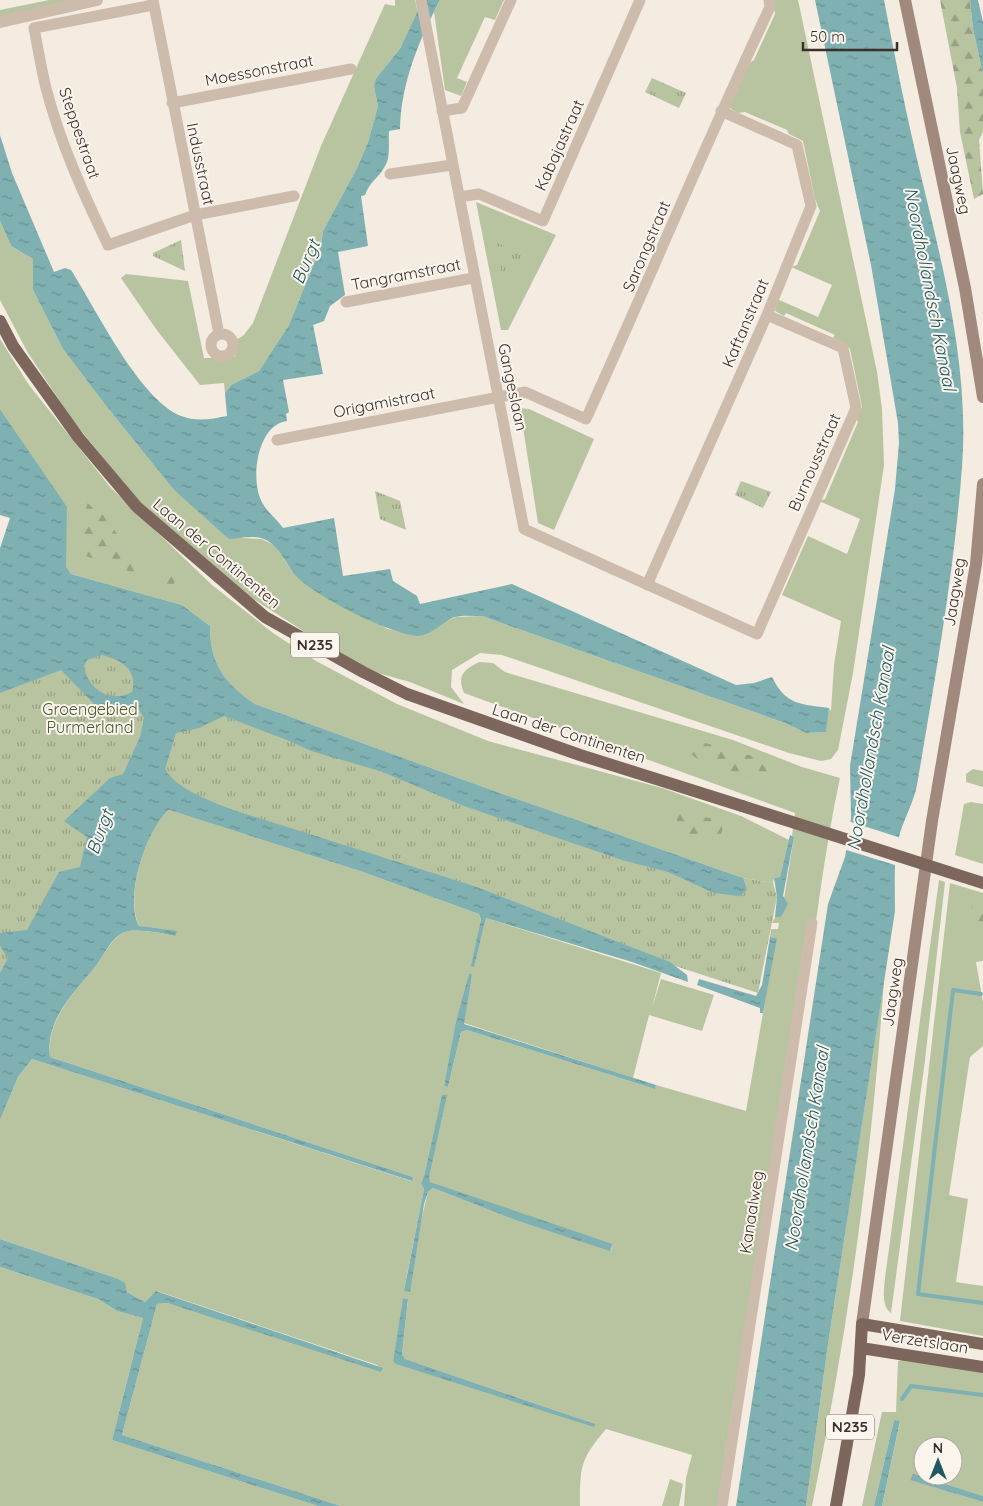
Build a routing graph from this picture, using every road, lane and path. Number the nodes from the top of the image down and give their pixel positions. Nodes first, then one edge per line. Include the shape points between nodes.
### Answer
1 (97, 0) edge
2 (421, 0) edge
3 (511, 0) edge
4 (640, 0) edge
5 (769, 0) edge
6 (904, 0) edge
7 (153, 2) edge
8 (0, 22) edge
9 (351, 69) dead end
10 (172, 103) junction
11 (442, 111) junction
12 (720, 111) junction
13 (452, 165) junction
14 (390, 174) dead end
15 (294, 196) dead end
16 (459, 197) junction
17 (195, 216) junction
18 (473, 278) junction
19 (346, 302) dead end
20 (767, 314) junction
21 (0, 321) edge
22 (220, 334) dead end
23 (498, 396) junction
24 (983, 397) edge
25 (277, 440) dead end
26 (983, 484) edge
27 (647, 585) junction
28 (757, 634) joint
29 (983, 883) edge
30 (812, 923) dead end
31 (862, 1324) junction
32 (983, 1344) edge
33 (861, 1348) junction
34 (983, 1367) edge
35 (722, 1506) edge
36 (836, 1506) edge

1 - 8 street
2 - 11 street, Gangeslaan
3 - 11 street via 462,108
4 - 16 street, Kabajastraat via 543,221 479,194
5 - 12 street, Sarongstraat via 770,7
6 - 24 main road, Jaagweg via 965,288
7 - 10 street, Indusstraat
7 - 17 street, Steppestraat via 34,28 46,88 64,144 108,245
9 - 10 street, Moessonstraat
10 - 17 street, Indusstraat
11 - 13 street, Gangeslaan
12 - 20 street, Kaftanstraat via 797,145 811,206
12 - 23 street, Sarongstraat via 654,269 586,419 525,392
13 - 14 street
13 - 16 street, Gangeslaan
15 - 17 street
16 - 18 street, Gangeslaan
17 - 22 street, Indusstraat
18 - 19 street, Tangramstraat
18 - 23 street, Gangeslaan
20 - 27 street, Kaftanstraat
20 - 28 street, Burnousstraat via 843,348 856,408
21 - 29 main road, Laan der Continenten / N235, bridge via 13,346 78,437 137,507 265,617 407,694 580,755
23 - 25 street, Origamistraat
23 - 27 street, Gangeslaan via 524,529
26 - 31 main road, Jaagweg / N235 via 976,564 932,821
27 - 28 street, Gangeslaan
30 - 35 street, Kanaalweg
31 - 32 main road, Verzetslaan
31 - 33 main road, Jaagweg / N235
33 - 34 main road, Verzetslaan
33 - 36 main road, Jaagweg / N235

